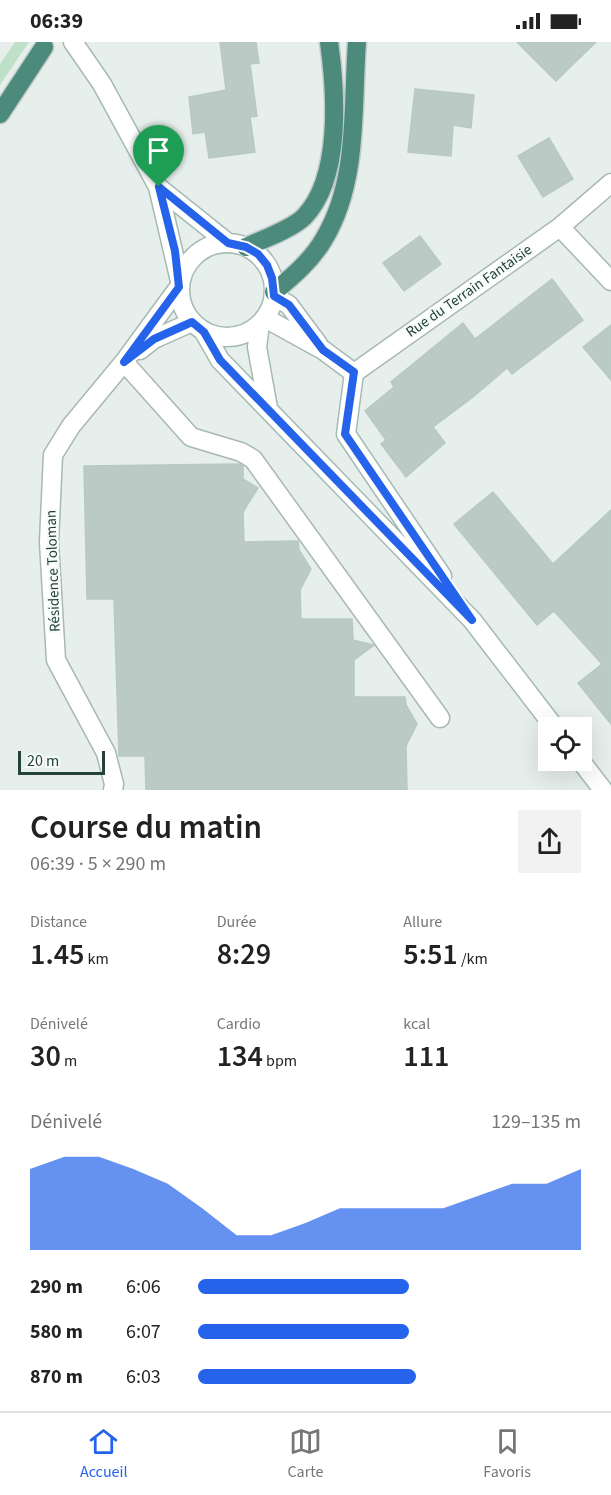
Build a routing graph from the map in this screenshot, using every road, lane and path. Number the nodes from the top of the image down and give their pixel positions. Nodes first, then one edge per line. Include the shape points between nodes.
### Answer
1 (73, 42) edge
2 (329, 42) edge
3 (357, 42) edge
4 (44, 47) dead end
5 (0, 114) edge
6 (611, 183) edge
7 (159, 187) junction
8 (560, 227) junction
9 (237, 245) junction
10 (611, 281) edge
11 (180, 284) junction
12 (274, 294) junction
13 (262, 321) junction
14 (198, 327) junction
15 (323, 350) junction
16 (124, 362) junction
17 (354, 372) junction
18 (268, 408) junction
19 (472, 620) junction
20 (547, 717) edge
21 (440, 718) dead end
22 (588, 771) edge
23 (113, 790) edge
24 (603, 790) edge

1 - 7 street via 102,84
2 - 9 highway via 334,115 327,174 303,218
3 - 12 highway via 350,153 342,198 323,241 305,265
4 - 5 highway
6 - 8 street, Rue du Terrain Fantaisie
7 - 9 street
7 - 11 street
8 - 10 street
8 - 17 street, Rue du Terrain Fantaisie
9 - 11 street via 214,244 197,254 184,268
9 - 12 street via 258,254 267,265
11 - 14 street via 182,306
11 - 16 street
12 - 13 street
12 - 15 street via 289,305
13 - 14 street via 250,332 227,338
13 - 15 street
13 - 18 street via 257,347
14 - 16 street via 154,339
14 - 18 street via 220,360
15 - 17 street
16 - 21 street via 191,437 254,459
16 - 23 street, Résidence Toloman via 71,426 53,455 49,542 56,660 106,753
17 - 19 street via 345,434
18 - 19 street
19 - 20 street
22 - 24 street

